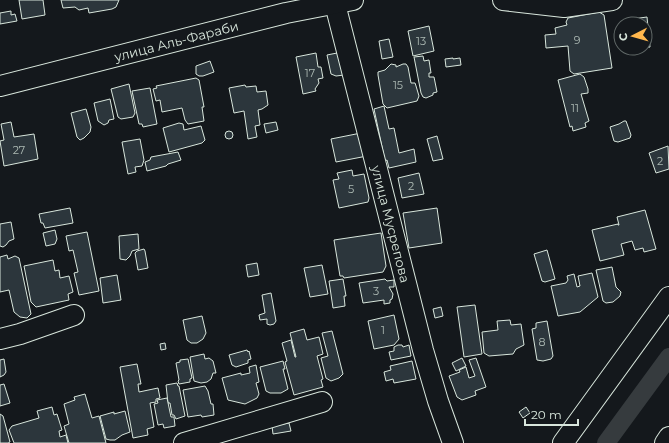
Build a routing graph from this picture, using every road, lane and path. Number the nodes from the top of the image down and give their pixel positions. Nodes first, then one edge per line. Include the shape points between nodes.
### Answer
1 (503, 0) edge
2 (612, 0) edge
3 (344, 2) edge
4 (0, 86) edge
5 (669, 296) edge
6 (74, 315) dead end
7 (0, 339) edge
8 (322, 402) dead end
9 (669, 437) edge
10 (184, 443) edge
11 (453, 443) edge
12 (563, 443) edge
13 (665, 443) edge

1 - 2 street via 564,7
3 - 4 street, улица Аль-Фараби via 286,14
3 - 11 street, улица Мусрепова via 424,350
5 - 12 street
6 - 7 street
8 - 10 street
9 - 13 street

